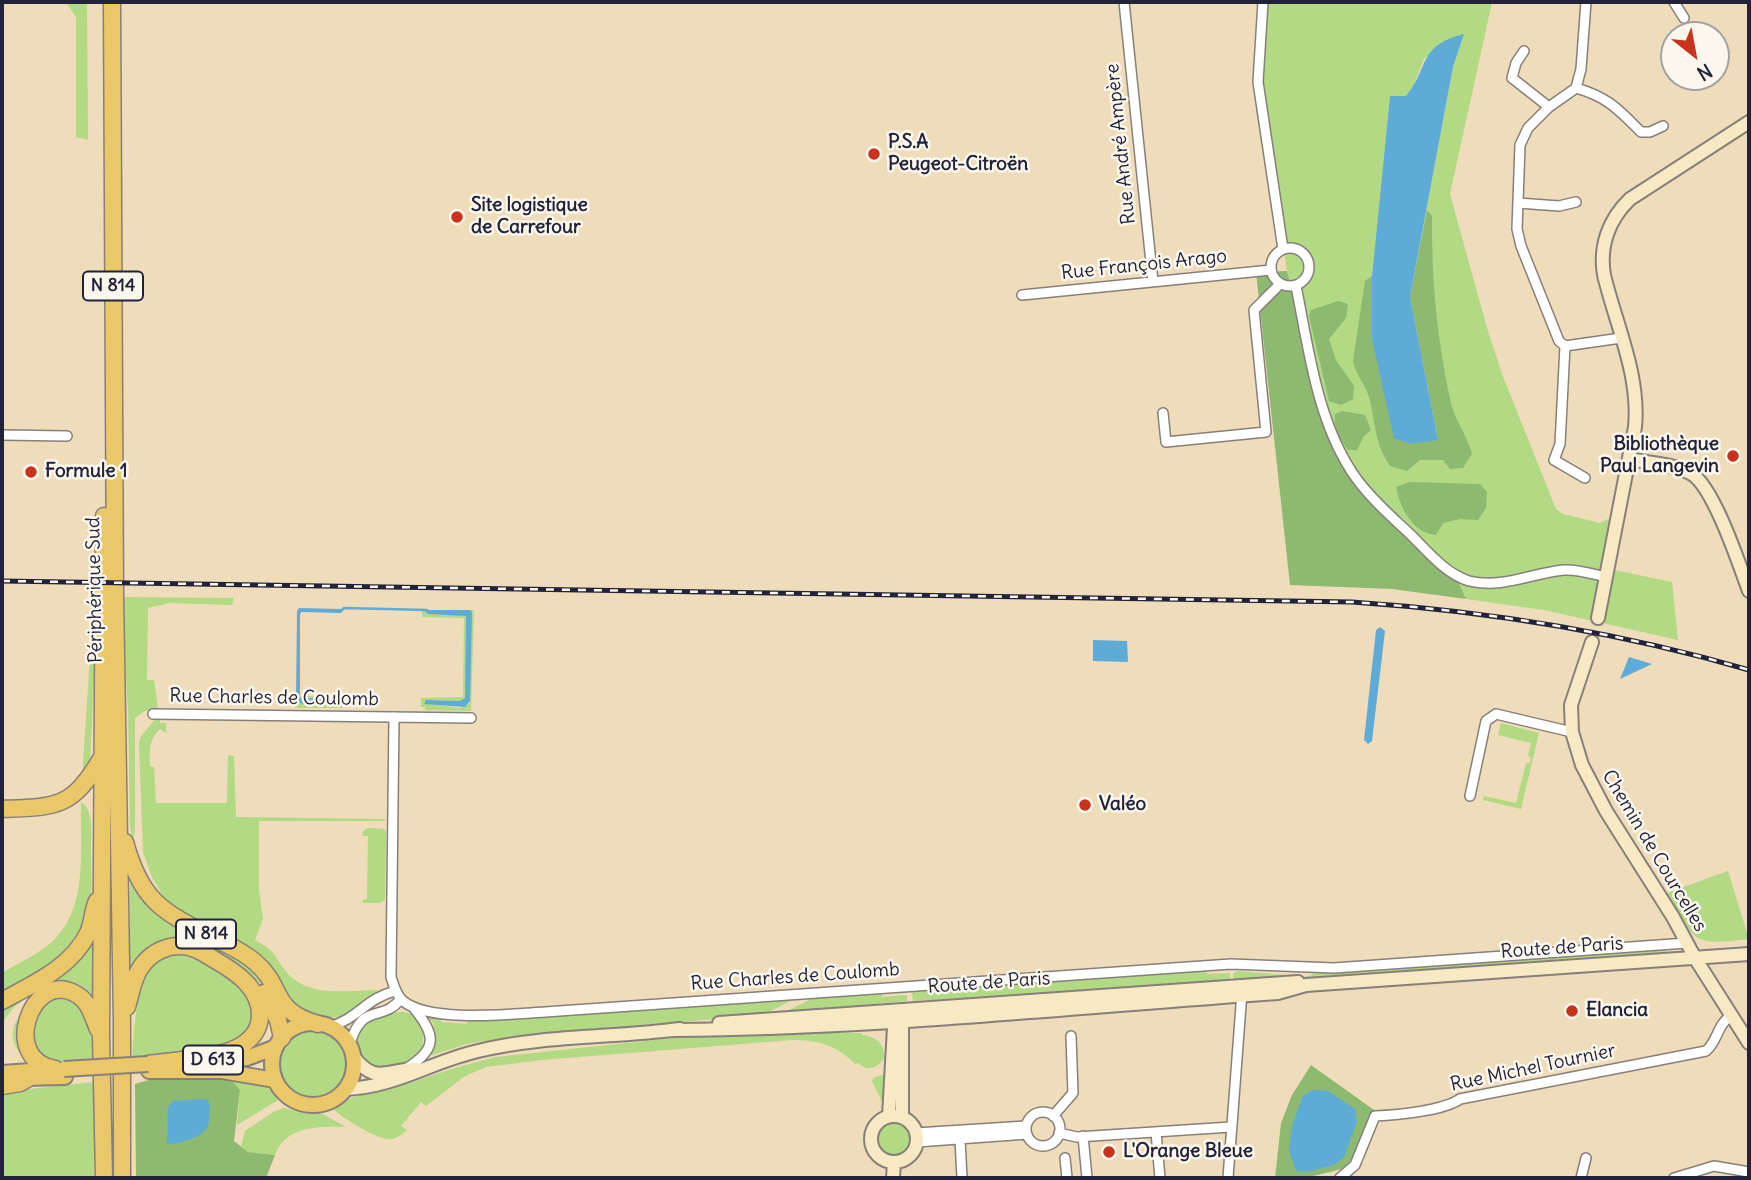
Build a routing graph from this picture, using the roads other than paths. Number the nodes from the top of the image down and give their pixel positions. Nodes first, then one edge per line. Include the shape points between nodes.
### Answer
1 (101, 2) edge
2 (112, 2) edge
3 (1124, 2) edge
4 (1262, 2) edge
5 (1586, 2) edge
6 (1674, 2) edge
7 (1684, 18) dead end
8 (1524, 51) dead end
9 (1576, 88) junction
10 (1549, 107) junction
11 (1749, 122) edge
12 (1662, 126) dead end
13 (1576, 202) dead end
14 (1518, 204) junction
15 (1283, 249) junction
16 (1271, 271) junction
17 (1153, 282) junction
18 (1280, 284) junction
19 (1296, 286) junction
20 (1022, 295) dead end
21 (1621, 338) junction
22 (1565, 346) junction
23 (1163, 413) dead end
24 (2, 435) edge
25 (67, 436) dead end
26 (1629, 459) junction
27 (1585, 478) dead end
28 (1606, 577) junction
29 (1749, 591) edge
30 (1598, 618) tunnel mouth
31 (1592, 642) tunnel mouth
32 (153, 714) dead end
33 (394, 717) junction
34 (471, 718) dead end
35 (1572, 732) junction
36 (103, 754) junction
37 (1470, 796) dead end
38 (2, 809) edge
39 (120, 822) junction
40 (102, 893) junction
41 (1687, 943) junction
42 (1749, 954) edge
43 (1695, 958) junction
44 (236, 972) junction
45 (1252, 985) junction
46 (1306, 985) junction
47 (398, 995) junction
48 (1241, 995) junction
49 (8, 1006) edge
50 (412, 1006) junction
51 (898, 1015) junction
52 (1732, 1015) junction
53 (122, 1023) junction
54 (323, 1026) junction
55 (101, 1036) junction
56 (1071, 1036) dead end
57 (279, 1042) junction
58 (1749, 1043) edge
59 (351, 1051) junction
60 (14, 1056) dead end
61 (148, 1068) junction
62 (404, 1069) junction
63 (421, 1069) junction
64 (61, 1072) junction
65 (2, 1073) edge
66 (29, 1078) junction
67 (2, 1079) edge
68 (275, 1080) junction
69 (2, 1086) edge
70 (345, 1089) junction
71 (896, 1116) junction
72 (1054, 1116) junction
73 (1231, 1127) junction
74 (1026, 1130) junction
75 (1156, 1132) junction
76 (1059, 1133) junction
77 (1083, 1136) junction
78 (917, 1138) junction
79 (960, 1139) junction
80 (1065, 1158) dead end
81 (1586, 1158) dead end
82 (894, 1162) junction
83 (1749, 1172) edge
84 (104, 1178) edge
85 (122, 1178) edge
86 (893, 1178) edge
87 (962, 1178) edge
88 (1067, 1178) edge
89 (1087, 1178) edge
90 (1160, 1178) edge
91 (1228, 1178) edge
92 (1340, 1178) edge
93 (1581, 1178) edge
94 (1674, 1178) edge

1 - 36 highway, Périphérique Sud / N 814
2 - 39 highway, Périphérique Sud / N 814
3 - 17 street, Rue André Ampère
4 - 15 street via 1258,82
5 - 9 street
6 - 7 street
8 - 10 street via 1512,78
9 - 10 street
9 - 12 street via 1616,105 1641,132
10 - 14 street via 1528,128 1520,145
11 - 21 main road via 1635,195 1616,215 1605,239 1603,269
13 - 14 street
14 - 22 street via 1521,246
15 - 16 street via 1273,257
15 - 19 street via 1294,248 1307,258 1308,275
16 - 17 street, Rue François Arago
16 - 18 street
17 - 20 street, Rue François Arago
18 - 19 street
18 - 23 street via 1254,310 1266,432 1166,442
19 - 28 street via 1325,412 1344,458 1369,494 1442,565 1462,578 1480,582 1515,582 1569,570
21 - 22 street
21 - 26 main road via 1636,393
22 - 27 street via 1560,444 1554,460
24 - 25 street
26 - 28 main road
26 - 29 main road via 1685,471 1702,483
28 - 30 main road
31 - 35 main road, Chemin de Courcelles via 1573,696
32 - 33 street, Rue Charles de Coulomb
33 - 34 street, Rue Charles de Coulomb
33 - 47 street, Rue Charles de Coulomb via 391,971
35 - 37 street via 1496,714 1486,721
35 - 41 main road, Chemin de Courcelles via 1591,786
36 - 38 highway via 85,784 68,799 43,807
36 - 40 highway, Périphérique Sud / N 814
39 - 53 highway, Périphérique Sud / N 814
39 - 54 highway, N 814 via 131,864 152,900 171,916 255,962 287,1009
40 - 49 highway, N 814 via 94,905 88,933 75,952
40 - 55 highway, Périphérique Sud / N 814
41 - 43 main road, Chemin de Courcelles
41 - 50 street, Rue Charles de Coulomb via 1334,968 1231,964 545,1012 467,1015
42 - 43 main road, Route de Paris
43 - 46 main road, Route de Paris
43 - 52 main road, Chemin de Courcelles
44 - 53 highway, N 814 via 190,947 158,951 137,974
44 - 57 highway, N 814 via 246,974 265,994 278,1020
44 - 61 highway, N 814 via 252,988 260,1006 254,1035 225,1052
45 - 46 main road, Route de Paris
45 - 48 street
45 - 51 main road, Route de Paris
46 - 48 main road, Route de Paris via 1278,993
47 - 50 street, Rue Charles de Coulomb
47 - 54 street via 380,995 351,1018
47 - 59 street via 398,1003 355,1027
48 - 51 main road, Route de Paris
48 - 73 street
49 - 55 highway, N 814 via 44,994 74,992 87,1003
50 - 62 street via 427,1026 431,1041 422,1058
51 - 63 main road, Route de Paris via 743,1030 673,1030 530,1042 479,1050
51 - 71 main road
52 - 58 main road, Chemin de Courcelles
52 - 92 street, Rue Michel Tournier via 1706,1051 1375,1116 1355,1166
53 - 85 highway, Périphérique Sud / N 814
54 - 57 main road via 295,1028
54 - 59 main road via 341,1035
55 - 84 highway, Périphérique Sud / N 814
56 - 72 street via 1073,1093
57 - 61 main road, D 613 via 247,1058
57 - 68 main road via 272,1069
59 - 62 main road, Route de Paris via 376,1075
59 - 70 main road via 353,1070
60 - 64 highway via 26,1064
61 - 64 main road, D 613, bridge
61 - 68 main road, D 613 via 222,1071
62 - 63 main road, Route de Paris
63 - 70 main road, Route de Paris via 377,1086
64 - 65 main road, D 613
64 - 66 main road, D 613
66 - 67 main road, D 613
66 - 69 highway
68 - 70 main road via 290,1099 306,1105 334,1100
71 - 78 main road via 913,1125
71 - 82 main road via 874,1126 871,1143 881,1158
72 - 74 street via 1032,1116
72 - 76 street
73 - 75 street
73 - 91 street
74 - 76 street via 1033,1143 1044,1146 1054,1142
74 - 78 street
74 - 79 street
75 - 77 street
75 - 90 street
76 - 77 street
77 - 89 street
78 - 79 street
78 - 82 main road via 914,1151
79 - 87 street
80 - 88 street
81 - 93 street
82 - 86 main road
83 - 94 street via 1714,1166

